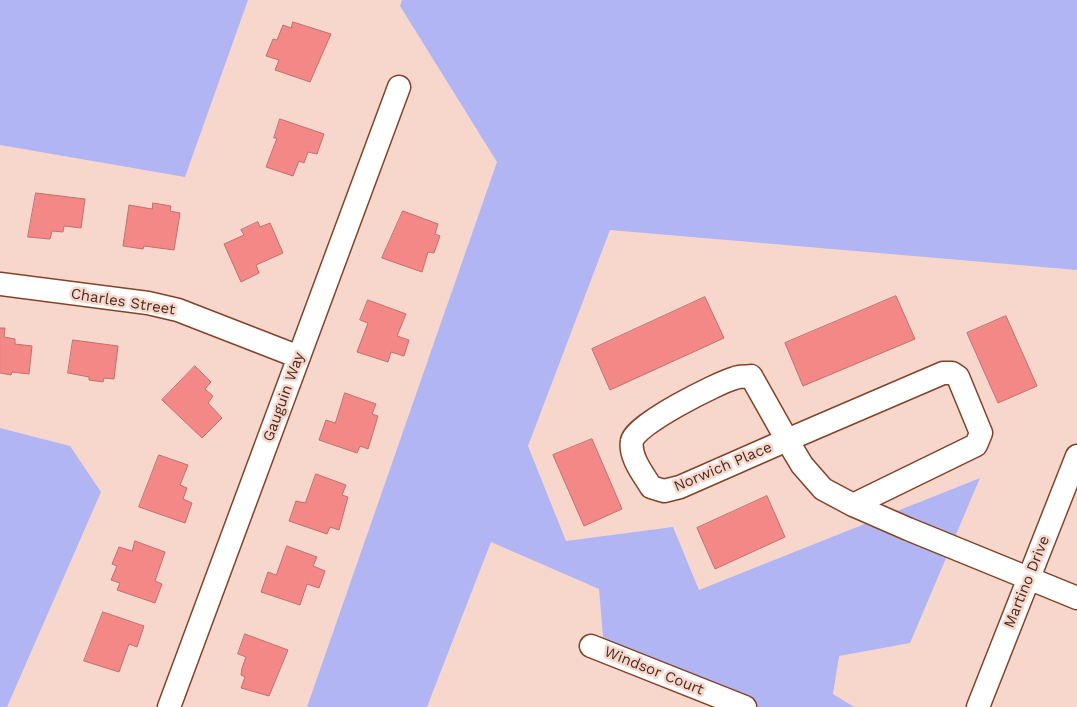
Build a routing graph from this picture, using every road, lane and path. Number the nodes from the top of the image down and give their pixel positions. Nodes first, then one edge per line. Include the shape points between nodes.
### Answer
1 (399, 86) dead end
2 (0, 284) edge
3 (299, 357) junction
4 (788, 440) junction
5 (1077, 456) edge
6 (853, 505) junction
7 (1029, 577) junction
8 (1077, 598) edge
9 (591, 646) dead end
10 (169, 707) edge
11 (745, 707) edge
12 (978, 707) edge

1 - 3 street, Gauguin Way
2 - 3 street, Charles Street via 148,303 178,310
3 - 10 street, Gauguin Way
4 - 4 street, Norwich Place via 751,376 736,378 662,414 637,430 632,442 635,459 651,487 664,491 680,488
4 - 6 street, Norwich Place via 802,465 823,489
4 - 6 street, Norwich Place via 943,372 958,378 981,433 976,445
5 - 7 street, Martino Drive
6 - 7 street, Norwich Place
7 - 8 street, Norwich Place
7 - 12 street, Martino Drive
9 - 11 street, Windsor Court

